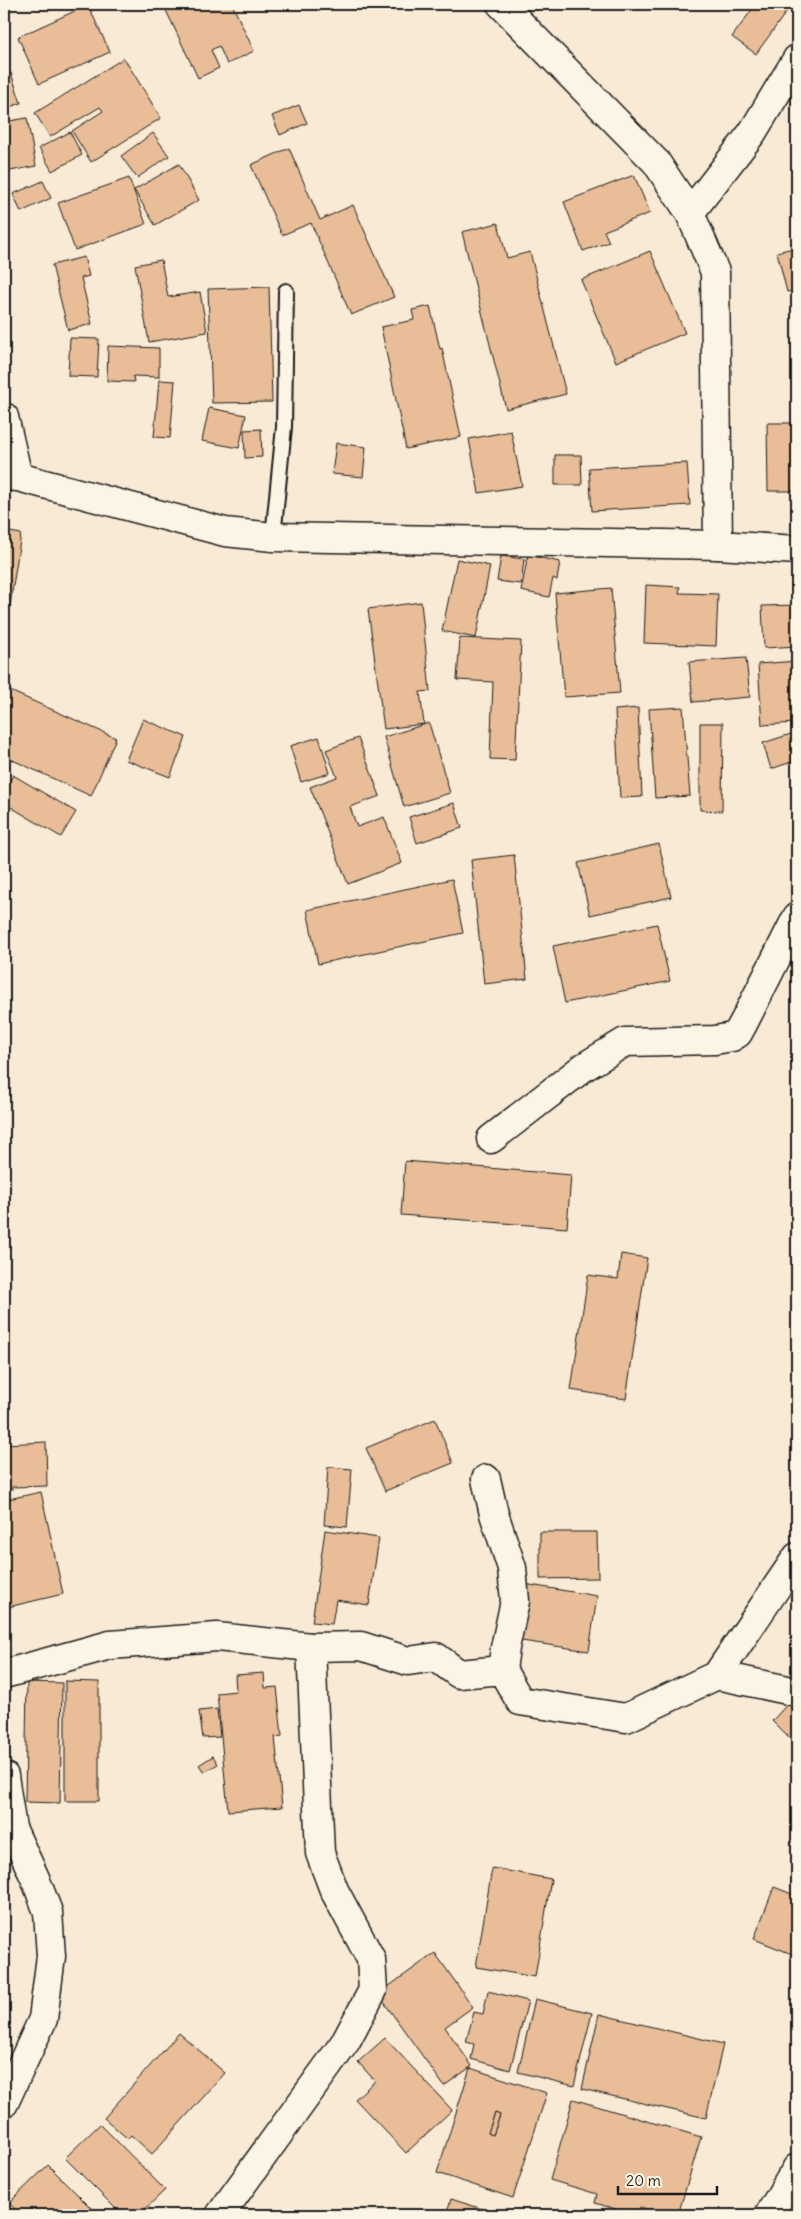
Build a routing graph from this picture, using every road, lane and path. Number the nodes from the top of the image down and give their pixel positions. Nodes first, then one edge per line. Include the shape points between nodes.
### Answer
1 (501, 4) edge
2 (797, 59) edge
3 (690, 213) junction
4 (286, 291) dead end
5 (4, 417) edge
6 (11, 476) edge
7 (273, 537) junction
8 (718, 545) junction
9 (797, 550) edge
10 (797, 917) edge
11 (491, 1139) dead end
12 (486, 1479) dead end
13 (797, 1557) edge
14 (311, 1647) junction
15 (502, 1670) junction
16 (4, 1674) edge
17 (717, 1674) junction
18 (797, 1692) edge
19 (4, 1776) edge
20 (4, 2103) edge
21 (797, 2168) edge
22 (220, 2215) edge
23 (769, 2215) edge

1 - 3 street via 656,162
2 - 3 street via 752,133
3 - 8 street via 715,272
4 - 7 lane via 284,428
5 - 6 street
6 - 7 street via 225,532
7 - 8 street
8 - 9 street
10 - 11 street via 738,1033 714,1040 625,1042 584,1067
12 - 15 street via 512,1568 515,1601
13 - 17 street
14 - 15 street via 361,1646 408,1661 436,1657 459,1674
14 - 16 street via 217,1637 110,1645
14 - 22 street via 320,1853 334,1890 371,1959 374,1990 346,2042
15 - 17 street via 520,1701 626,1718
17 - 18 street
19 - 20 street via 12,1828 48,1912 51,1956 43,2019
21 - 23 street

